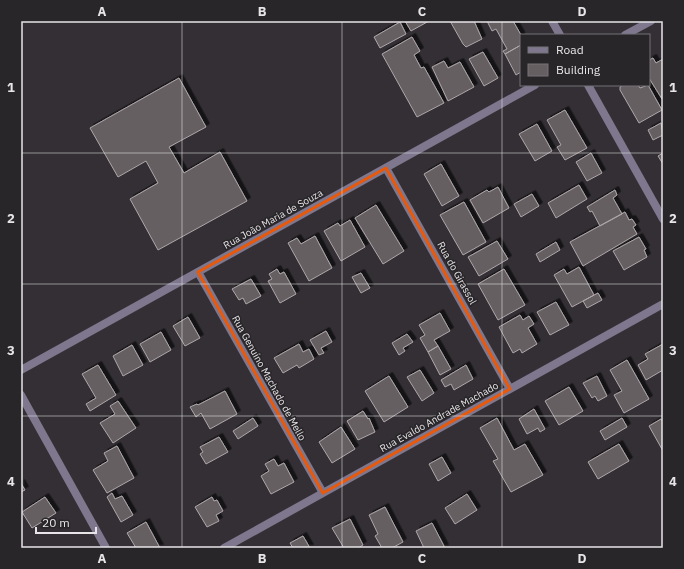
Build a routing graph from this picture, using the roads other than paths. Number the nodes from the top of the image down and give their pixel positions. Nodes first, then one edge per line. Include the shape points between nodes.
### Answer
1 (552, 21) edge
2 (649, 21) edge
3 (559, 34) edge
4 (627, 34) edge
5 (533, 86) edge
6 (589, 86) edge
7 (386, 168) junction
8 (663, 219) edge
9 (198, 272) junction
10 (663, 304) edge
11 (21, 370) edge
12 (510, 389) junction
13 (21, 395) edge
14 (323, 493) junction
15 (106, 548) edge
16 (224, 548) edge

1 - 3 street
2 - 4 street
5 - 7 street, Rua João Maria de Souza
6 - 8 street
7 - 9 street, Rua João Maria de Souza
7 - 12 street, Rua do Girassol
9 - 11 street, Rua João Maria de Souza
9 - 14 street, Rua Genuíno Machado de Mello
10 - 12 street, Rua Evaldo Andrade Machado
12 - 14 street, Rua Evaldo Andrade Machado
13 - 15 street
14 - 16 street, Rua Evaldo Andrade Machado

